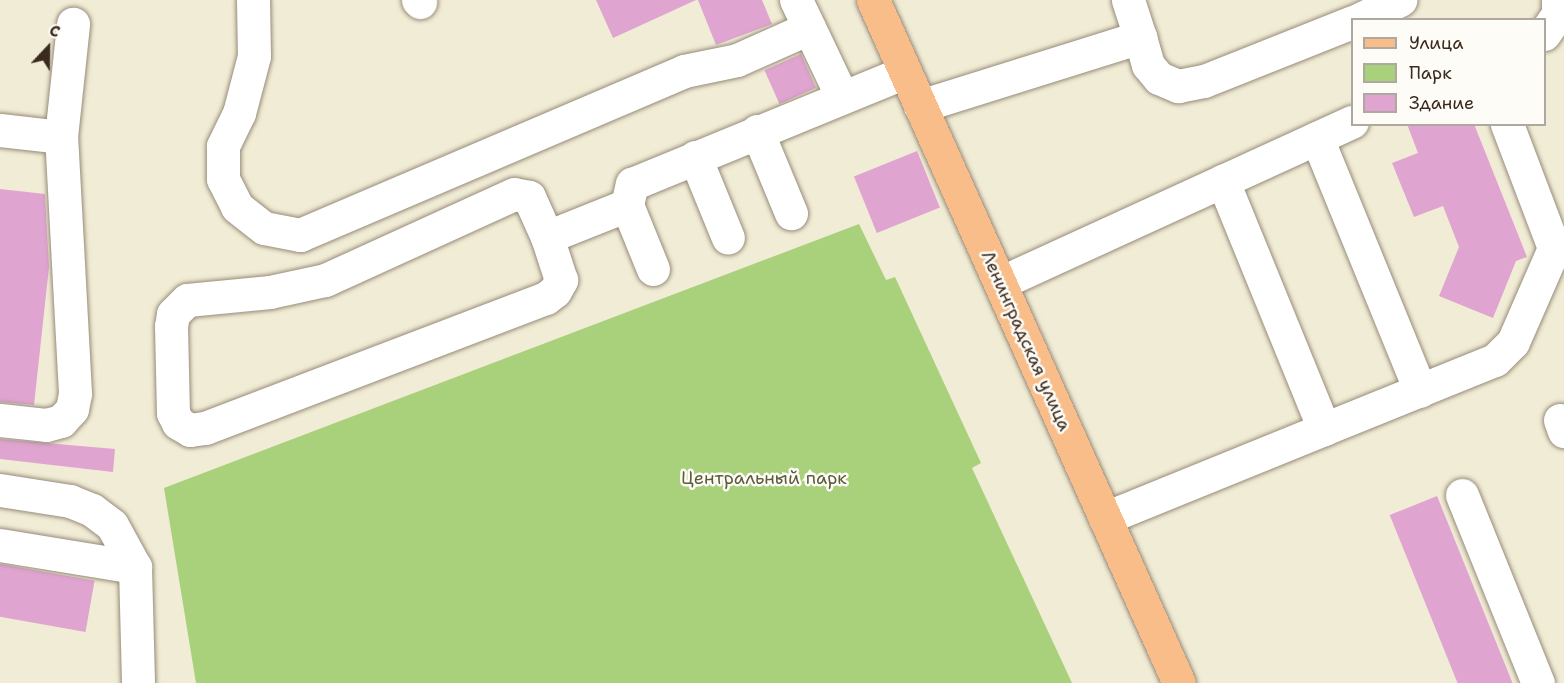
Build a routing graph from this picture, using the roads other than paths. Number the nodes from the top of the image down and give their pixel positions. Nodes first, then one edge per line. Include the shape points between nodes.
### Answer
1 (253, 0) edge
2 (873, 0) edge
3 (1128, 0) edge
4 (1400, 0) edge
5 (1558, 0) edge
6 (803, 14) edge
7 (1362, 18) edge
8 (1351, 23) edge
9 (73, 24) dead end
10 (1546, 33) edge
11 (1140, 37) junction
12 (905, 72) junction
13 (842, 97) junction
14 (920, 106) junction
15 (1351, 123) edge
16 (1508, 126) edge
17 (0, 130) edge
18 (757, 131) junction
19 (61, 137) junction
20 (1317, 138) junction
21 (694, 157) junction
22 (1223, 181) junction
23 (627, 205) junction
24 (790, 213) dead end
25 (547, 237) junction
26 (728, 238) dead end
27 (653, 269) dead end
28 (1555, 270) edge
29 (999, 283) junction
30 (1420, 391) junction
31 (0, 420) edge
32 (1324, 429) junction
33 (0, 490) edge
34 (1462, 495) dead end
35 (1105, 518) junction
36 (0, 545) edge
37 (135, 567) junction
38 (138, 683) edge
39 (1179, 683) edge
40 (1538, 683) edge

1 - 6 lane via 254,56 238,113 223,146 223,179 237,207 264,228 300,235 684,71 737,60
2 - 12 main road, Ленинградская улица
3 - 11 lane
4 - 7 lane
5 - 10 lane via 1558,15
6 - 13 lane
8 - 11 lane via 1204,81 1178,86 1160,78 1148,65
9 - 19 lane
11 - 14 lane
12 - 13 lane
12 - 14 main road, Ленинградская улица
13 - 18 lane
14 - 29 main road, Ленинградская улица
15 - 20 lane
16 - 28 lane via 1554,240
17 - 19 lane
18 - 21 lane
18 - 24 lane
19 - 31 lane via 75,393 72,409 61,421 46,425
20 - 22 lane
20 - 30 lane
21 - 23 lane via 632,184
21 - 26 lane
22 - 29 lane
22 - 32 lane
23 - 25 lane
23 - 27 lane
25 - 25 lane via 529,197 514,194 325,280 270,292 188,300 173,314 171,326 173,413 178,423 190,430 205,428 546,298 561,280
28 - 30 lane via 1503,354
29 - 35 main road, Ленинградская улица
30 - 32 lane
32 - 35 lane
33 - 37 lane via 70,501 92,510 112,525
34 - 40 lane
35 - 39 main road, Ленинградская улица
36 - 37 lane
37 - 38 lane

